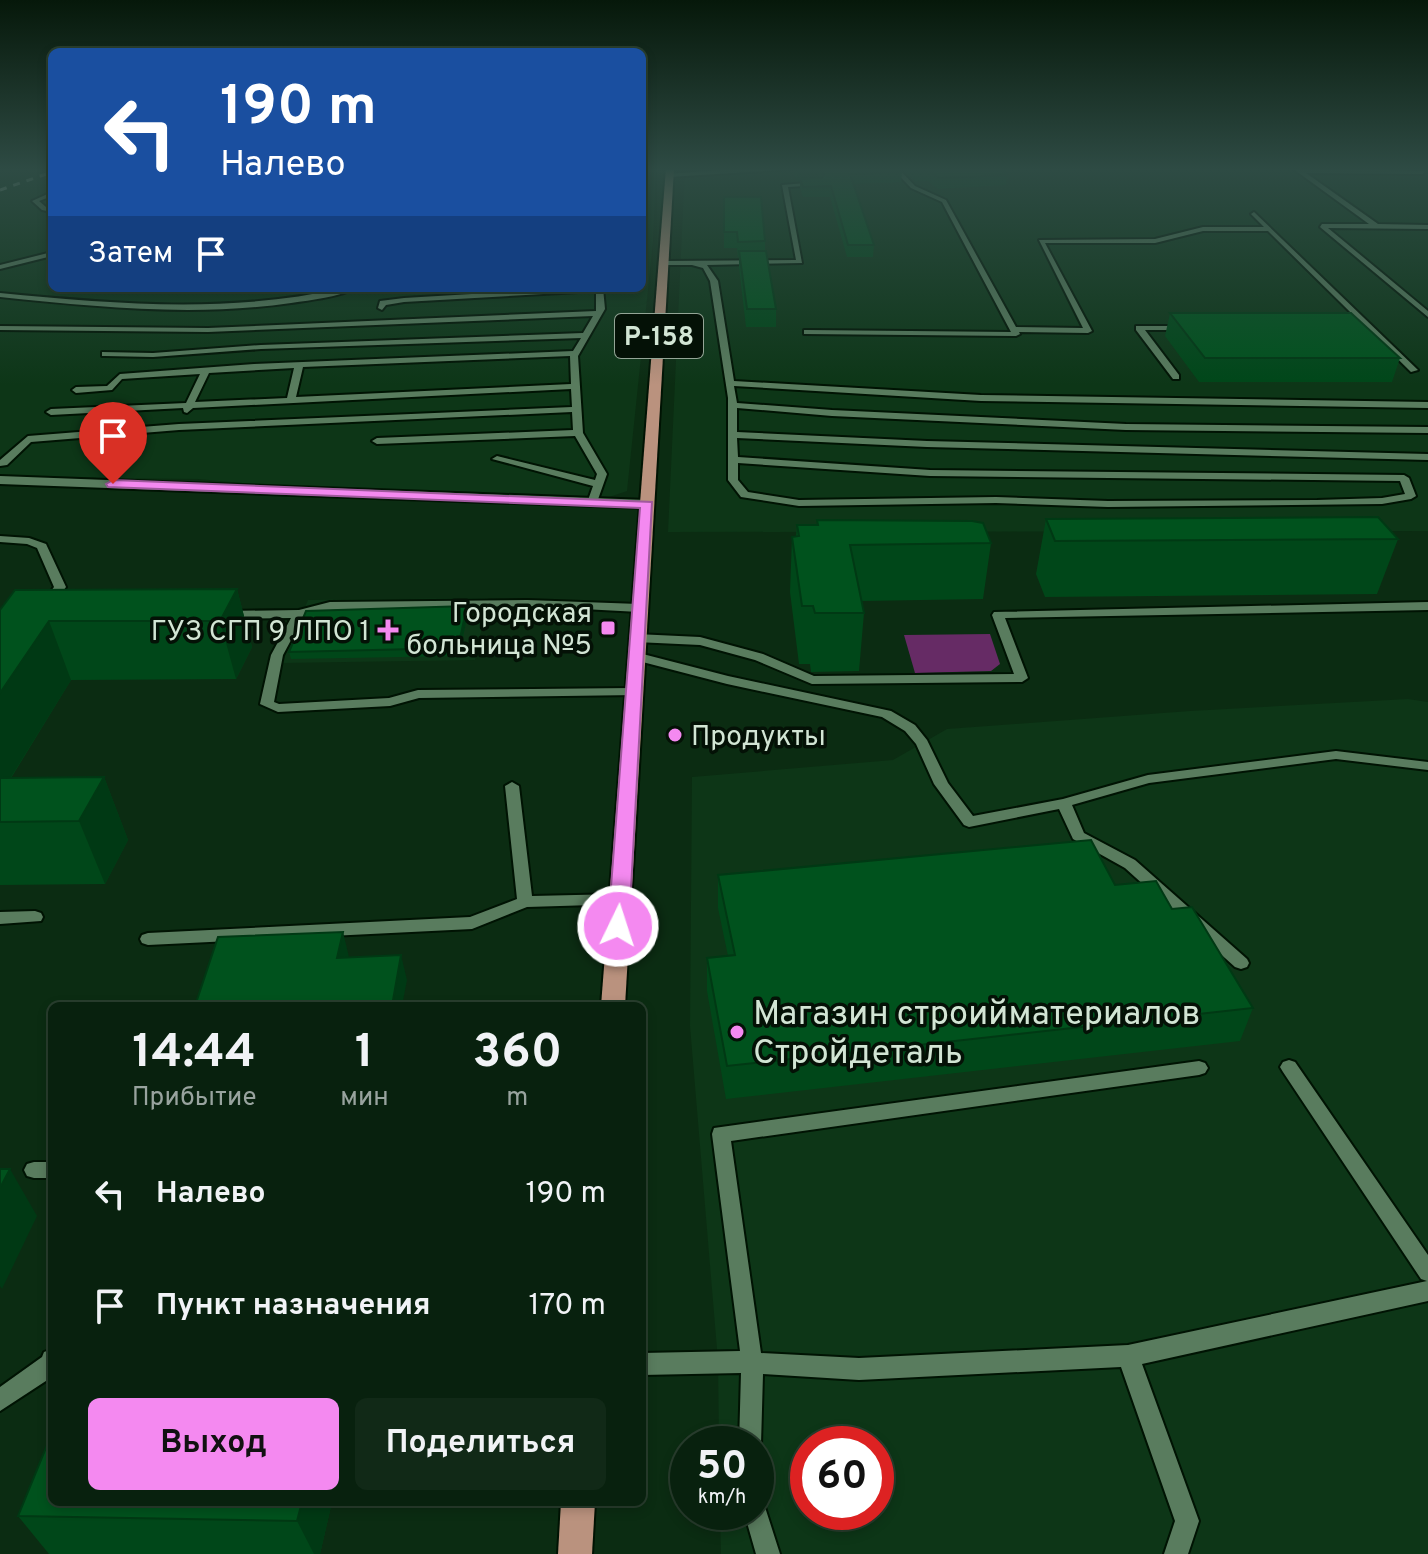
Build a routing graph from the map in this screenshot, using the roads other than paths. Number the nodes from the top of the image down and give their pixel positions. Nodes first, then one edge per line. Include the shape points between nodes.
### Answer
1 (665, 241) edge
2 (796, 241) edge
3 (965, 241) edge
4 (1157, 241) edge
5 (1282, 241) edge
6 (1339, 241) edge
7 (48, 255) edge
8 (664, 263) junction
9 (692, 263) junction
10 (0, 267) edge
11 (334, 292) edge
12 (534, 292) edge
13 (599, 292) edge
14 (0, 295) edge
15 (382, 308) dead end
16 (598, 313) junction
17 (1428, 315) edge
18 (0, 328) edge
19 (1201, 328) edge
20 (1356, 328) edge
21 (1371, 328) junction
22 (1012, 329) junction
23 (807, 332) dead end
24 (584, 335) junction
25 (575, 353) junction
26 (105, 354) dead end
27 (299, 366) junction
28 (1414, 370) dead end
29 (206, 371) junction
30 (1176, 377) dead end
31 (731, 383) junction
32 (576, 386) junction
33 (76, 390) dead end
34 (291, 400) junction
35 (190, 405) junction
36 (733, 405) junction
37 (1428, 405) edge
38 (577, 409) junction
39 (51, 412) dead end
40 (179, 427) junction
41 (1154, 428) junction
42 (1428, 430) edge
43 (578, 433) junction
44 (733, 435) junction
45 (377, 441) dead end
46 (1194, 451) junction
47 (1428, 457) edge
48 (497, 459) dead end
49 (733, 460) junction
50 (0, 463) edge
51 (1214, 475) junction
52 (0, 480) edge
53 (599, 484) junction
54 (592, 503) junction
55 (1228, 503) junction
56 (647, 504) junction
57 (0, 539) edge
58 (1428, 606) edge
59 (639, 608) junction
60 (299, 614) junction
61 (205, 616) edge
62 (35, 620) edge
63 (636, 647) junction
64 (632, 692) junction
65 (1428, 766) edge
66 (512, 786) dead end
67 (1064, 803) junction
68 (620, 900) junction
69 (525, 902) junction
70 (35, 917) dead end
71 (0, 918) edge
72 (148, 939) dead end
73 (1241, 963) dead end
74 (613, 1002) edge
75 (1289, 1067) dead end
76 (1199, 1068) dead end
77 (1428, 1272) edge
78 (1428, 1291) edge
79 (1128, 1356) junction
80 (752, 1363) junction
81 (646, 1364) edge
82 (48, 1366) edge
83 (0, 1400) edge
84 (750, 1426) edge
85 (578, 1506) edge
86 (761, 1530) edge
87 (575, 1554) edge
88 (768, 1554) edge
89 (1176, 1554) edge

1 - 8 main road, Р-158
2 - 9 lane via 800,262
3 - 22 lane
4 - 22 lane via 1041,241 1088,331
5 - 21 lane
6 - 17 lane
7 - 10 lane
8 - 9 lane
8 - 56 main road, Р-158
9 - 31 lane via 706,267 714,281
11 - 14 lane via 272,305 174,308
12 - 15 lane via 404,300 383,303
13 - 16 lane
16 - 18 lane via 208,330
16 - 24 lane
19 - 30 lane via 1139,328
20 - 21 lane
21 - 28 lane
22 - 23 lane via 1016,334
24 - 25 lane
24 - 26 lane
25 - 27 lane
25 - 32 lane
27 - 29 lane
27 - 34 lane
29 - 33 lane via 120,377 109,388
29 - 35 lane
31 - 36 lane
31 - 37 lane via 981,398
32 - 34 lane
32 - 38 lane
34 - 35 lane
35 - 39 lane
35 - 40 lane
36 - 41 lane
36 - 44 lane
38 - 40 lane
38 - 43 lane
40 - 50 lane via 28,439
41 - 42 lane
41 - 46 lane
43 - 45 lane
43 - 53 lane via 602,474
44 - 46 lane
44 - 49 lane
46 - 47 lane
48 - 53 lane
49 - 51 lane via 930,473
49 - 55 lane via 733,480 745,495 799,503
51 - 55 lane
51 - 55 lane via 1404,478 1411,496
52 - 54 street
53 - 54 lane
54 - 56 street
56 - 59 main road, Р-158
57 - 62 lane via 42,546 60,587
58 - 63 lane via 998,615 1022,678 812,680 759,657 700,641
59 - 60 lane via 527,603 330,606
59 - 63 main road, Р-158
60 - 61 lane
60 - 64 lane via 277,655 267,704 278,708 390,702 418,694
63 - 64 main road, Р-158
63 - 67 lane via 727,680 886,714 910,728 922,743 941,784 969,822
64 - 68 main road, Р-158
65 - 67 lane via 1336,755 1148,779
66 - 69 lane
67 - 73 lane via 1078,836 1130,864
68 - 69 lane
68 - 74 main road, Р-158
69 - 72 lane via 472,923
70 - 71 lane
75 - 77 lane
76 - 80 lane via 721,1134
78 - 79 lane
79 - 80 lane via 859,1369
79 - 89 lane via 1187,1521
80 - 81 lane
80 - 84 lane
82 - 83 lane
85 - 87 main road
86 - 88 lane

